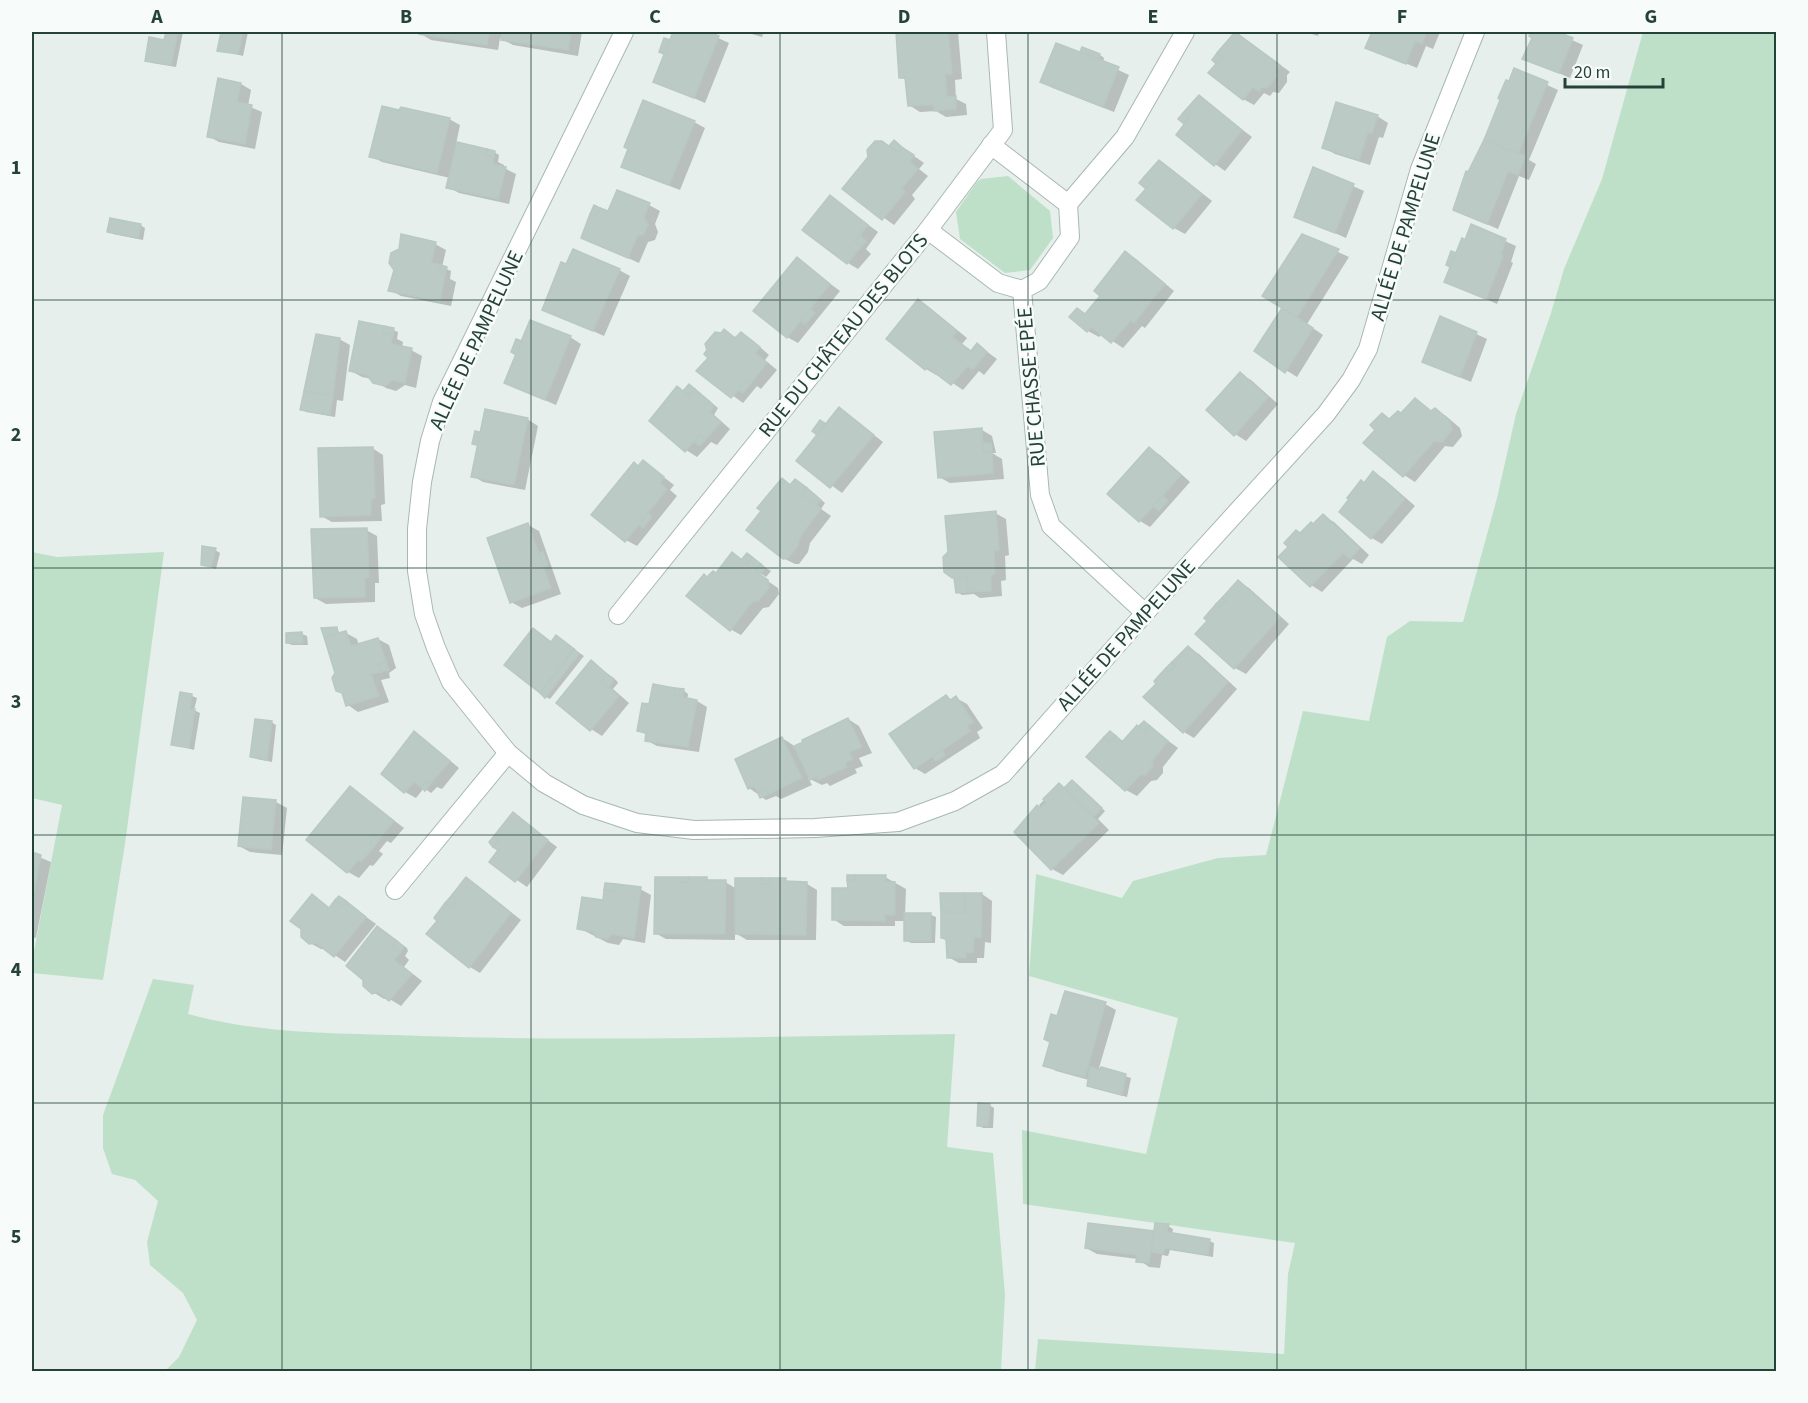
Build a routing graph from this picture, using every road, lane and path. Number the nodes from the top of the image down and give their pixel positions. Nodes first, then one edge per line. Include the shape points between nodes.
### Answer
1 (624, 32) edge
2 (996, 32) edge
3 (1185, 32) edge
4 (1475, 32) edge
5 (991, 145) junction
6 (1068, 204) junction
7 (928, 230) junction
8 (1022, 290) junction
9 (1144, 613) junction
10 (618, 615) dead end
11 (507, 753) junction
12 (395, 890) dead end

1 - 11 street, ALLÉE DE PAMPELUNE via 442,402 422,482 417,571 424,614 452,682
2 - 5 street, RUE DU CHÂTEAU DES BLOTS via 1003,130
3 - 6 street via 1125,137
4 - 9 street, ALLÉE DE PAMPELUNE via 1420,169 1368,349 1351,380 1326,414
5 - 6 street
5 - 7 street, RUE DU CHÂTEAU DES BLOTS
6 - 8 street, RUE CHASSE EPÉE via 1070,237 1040,281
7 - 8 street via 998,283
7 - 10 street, RUE DU CHÂTEAU DES BLOTS
8 - 9 street, RUE CHASSE EPÉE via 1040,495 1051,526
9 - 11 street, ALLÉE DE PAMPELUNE via 1003,774 955,801 898,822 694,830 637,823 583,806 544,783
11 - 12 street

